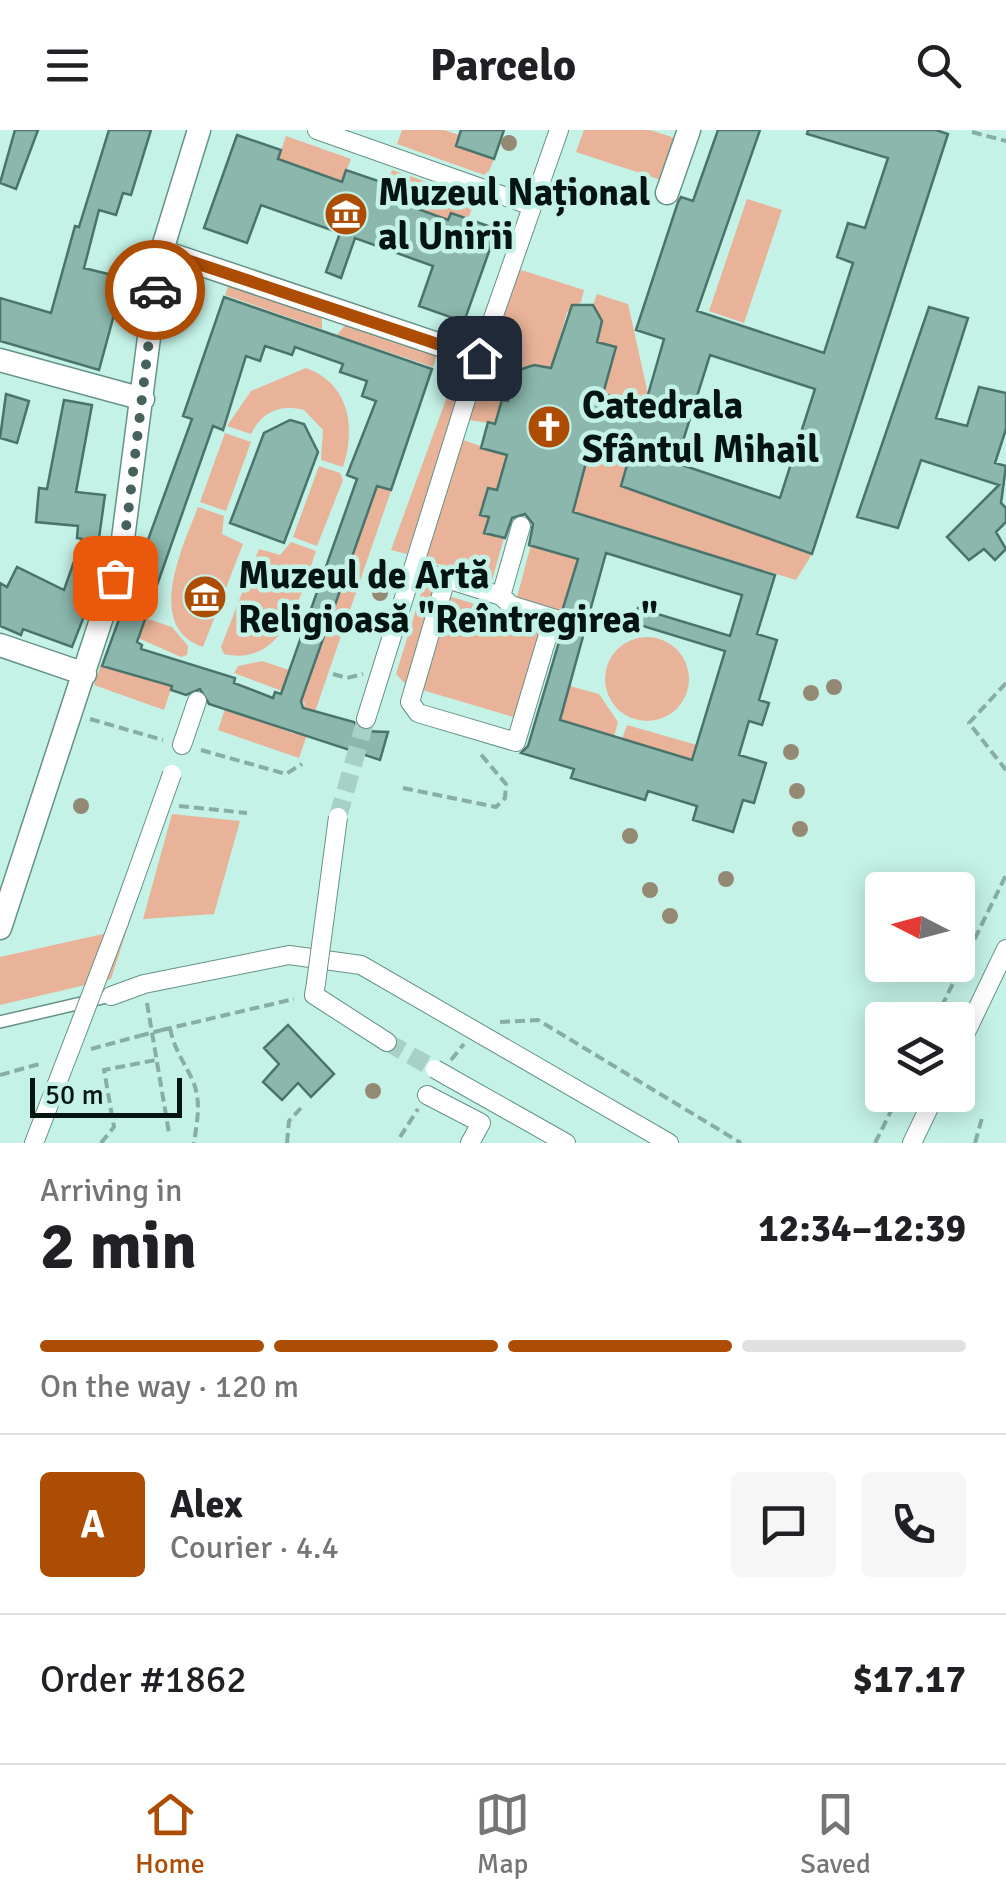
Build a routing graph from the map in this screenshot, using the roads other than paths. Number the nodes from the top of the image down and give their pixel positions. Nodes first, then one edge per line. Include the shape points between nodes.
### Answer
1 (200, 130) edge
2 (317, 130) edge
3 (558, 130) edge
4 (690, 130) edge
5 (668, 193) dead end
6 (532, 206) junction
7 (160, 251) junction
8 (479, 358) junction
9 (0, 360) edge
10 (142, 399) junction
11 (521, 526) dead end
12 (415, 569) junction
13 (446, 579) junction
14 (501, 596) junction
15 (0, 645) edge
16 (84, 674) junction
17 (198, 702) dead end
18 (366, 720) tunnel mouth
19 (182, 745) road end
20 (172, 774) dead end
21 (338, 817) tunnel mouth
22 (0, 928) edge
23 (1006, 949) edge
24 (111, 996) joint
25 (975, 1014) edge
26 (0, 1022) edge
27 (387, 1042) tunnel mouth
28 (442, 1073) tunnel mouth
29 (427, 1095) dead end
30 (928, 1112) edge
31 (34, 1143) edge
32 (470, 1143) edge
33 (566, 1143) edge
34 (668, 1143) edge
35 (912, 1143) edge

1 - 7 street
2 - 6 street
3 - 6 street
4 - 5 street
6 - 8 street
7 - 8 street
7 - 10 street
8 - 12 street
9 - 10 street
10 - 16 street via 120,562
11 - 14 street
12 - 13 street
12 - 18 street
13 - 14 street
13 - 14 street via 410,702 418,713 516,742 556,619 511,606
15 - 16 street
16 - 22 street
17 - 19 street
20 - 31 street, bridge
21 - 27 street, bridge via 315,989
23 - 25 street
24 - 26 lane
24 - 34 street via 289,956 362,965
28 - 33 street
29 - 32 street via 481,1123
30 - 35 street

